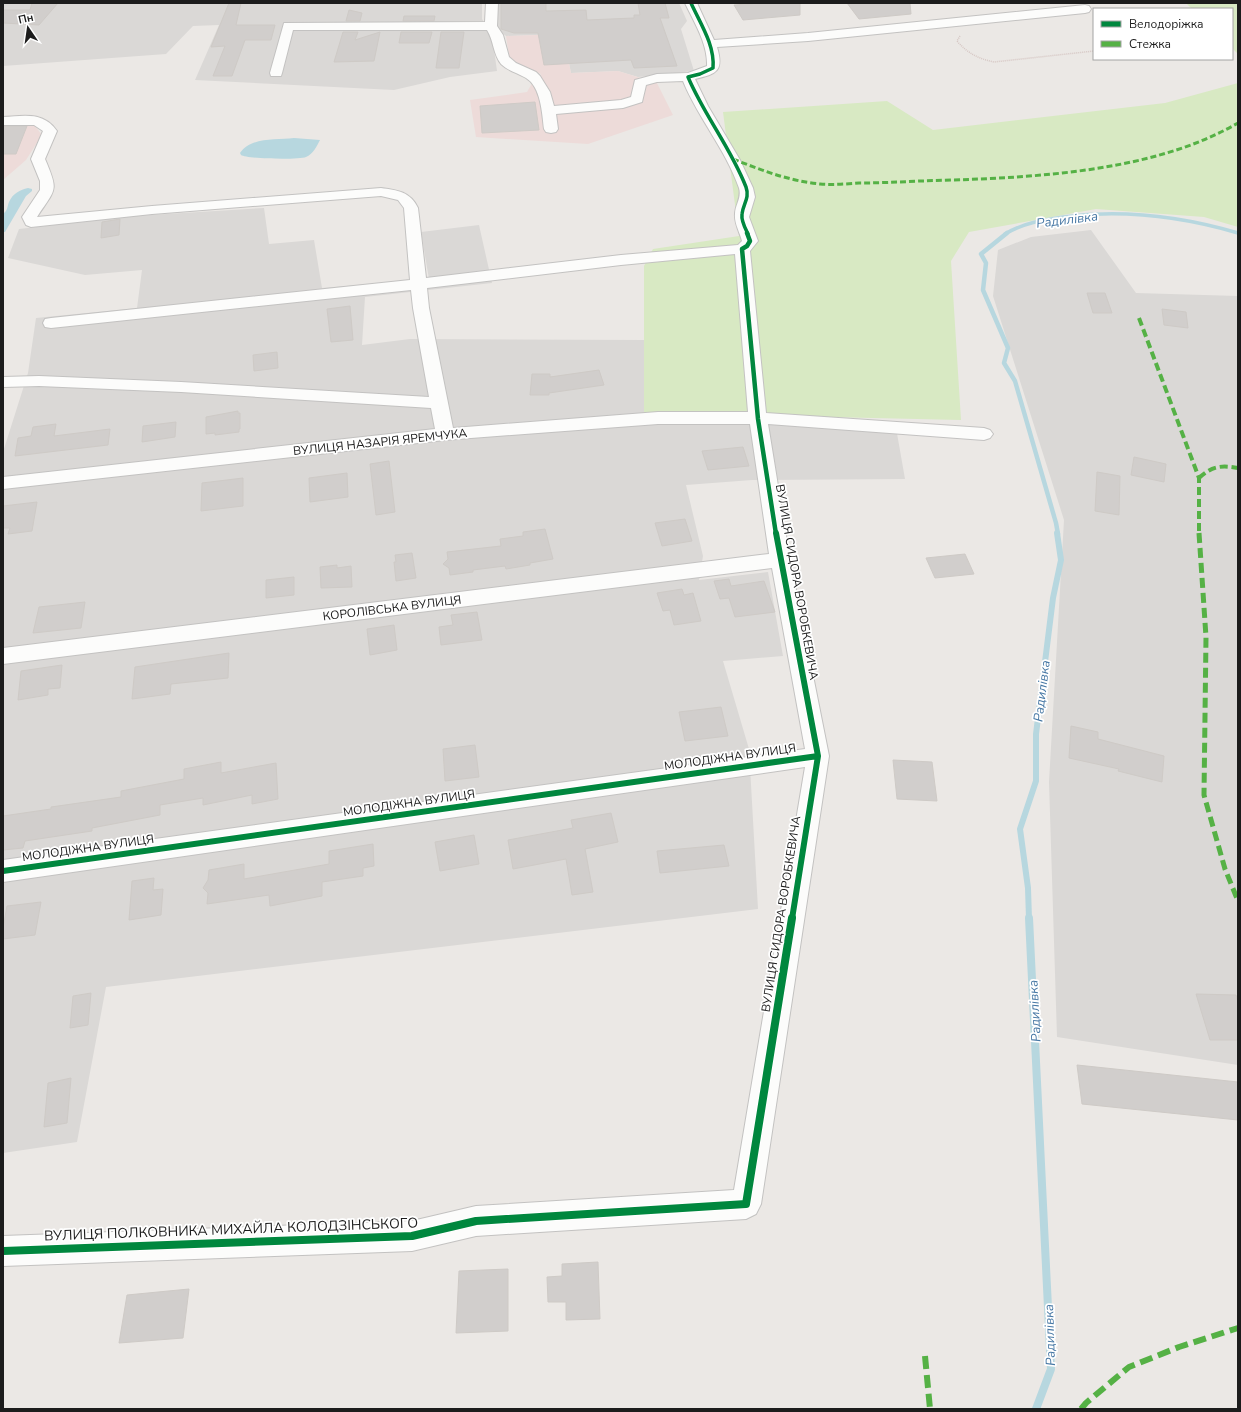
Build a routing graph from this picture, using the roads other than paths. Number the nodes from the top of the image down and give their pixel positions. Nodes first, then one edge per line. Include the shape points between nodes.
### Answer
1 (492, 3) edge
2 (691, 3) edge
3 (1085, 9) dead end
4 (491, 26) junction
5 (709, 44) junction
6 (276, 73) dead end
7 (688, 77) junction
8 (548, 111) junction
9 (3, 121) edge
10 (551, 129) dead end
11 (742, 250) junction
12 (419, 284) junction
13 (51, 323) dead end
14 (3, 382) edge
15 (439, 403) junction
16 (758, 419) junction
17 (445, 434) junction
18 (984, 434) dead end
19 (3, 483) edge
20 (780, 560) junction
21 (3, 656) edge
22 (818, 756) junction
23 (3, 871) edge
24 (746, 1204) joint
25 (3, 1250) edge

1 - 4 street
2 - 5 street
3 - 5 street via 808,37
4 - 6 street via 288,26
4 - 8 street via 499,39 502,56 506,62 539,82
5 - 7 street via 713,68
7 - 8 street via 668,76 649,79 640,83 636,99 623,104
7 - 11 street, ВУЛИЦЯ СИДОРА ВОРОБКЕВИЧА via 692,91 733,159 748,196 742,217 750,240
8 - 10 street
9 - 12 street via 40,121 50,131 38,159 47,181 47,190 29,217 31,222 381,192 398,194 408,200 412,208
11 - 12 street via 581,264
11 - 16 street, ВУЛИЦЯ СИДОРА ВОРОБКЕВИЧА
12 - 13 street
12 - 15 street via 421,308
14 - 15 street via 39,381 181,387
15 - 17 street
16 - 17 street, ВУЛИЦЯ НАЗАРІЯ ЯРЕМЧУКА via 658,418
16 - 18 street, ВУЛИЦЯ НАЗАРІЯ ЯРЕМЧУКА
16 - 20 street, ВУЛИЦЯ СИДОРА ВОРОБКЕВИЧА
17 - 19 street, ВУЛИЦЯ НАЗАРІЯ ЯРЕМЧУКА
20 - 21 street, КОРОЛІВСЬКА ВУЛИЦЯ
20 - 22 street, ВУЛИЦЯ СИДОРА ВОРОБКЕВИЧА
22 - 23 street, МОЛОДІЖНА ВУЛИЦЯ
22 - 24 street, ВУЛИЦЯ СИДОРА ВОРОБКЕВИЧА
24 - 25 street, ВУЛИЦЯ ПОЛКОВНИКА МИХАЙЛА КОЛОДЗІНСЬКОГО via 476,1221 412,1236

